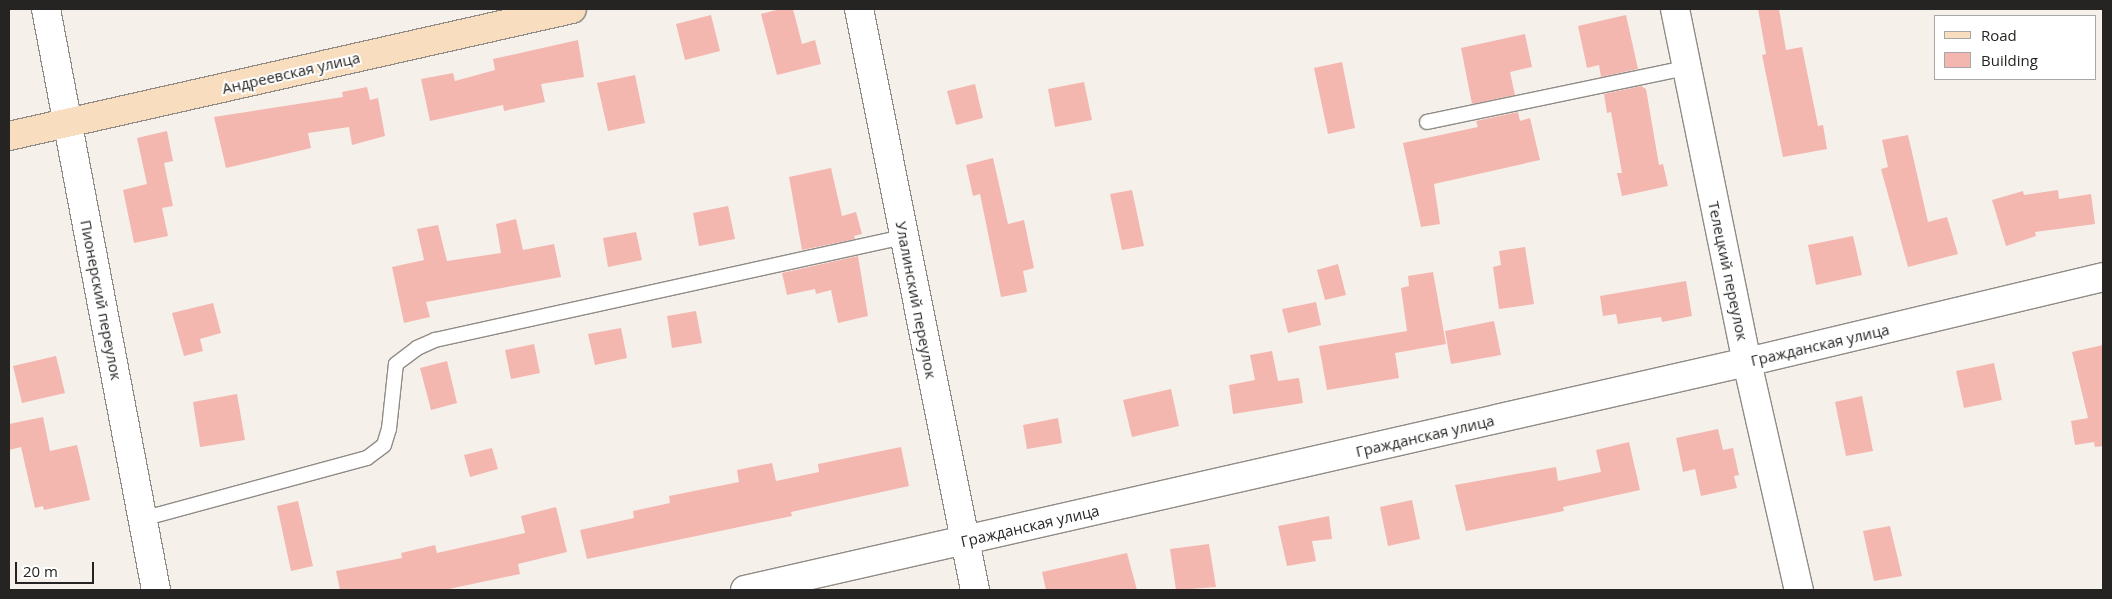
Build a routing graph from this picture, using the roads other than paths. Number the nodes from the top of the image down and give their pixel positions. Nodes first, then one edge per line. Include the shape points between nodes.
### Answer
1 (46, 9) edge
2 (572, 9) edge
3 (858, 9) edge
4 (1675, 9) edge
5 (1686, 68) junction
6 (1427, 122) dead end
7 (68, 123) junction
8 (9, 136) edge
9 (904, 237) junction
10 (2103, 277) edge
11 (1747, 362) junction
12 (142, 519) junction
13 (964, 541) junction
14 (156, 590) edge
15 (746, 590) edge
16 (974, 590) edge
17 (1799, 590) edge

1 - 7 street, Пионерский переулок
2 - 7 street, Андреевская улица
3 - 9 street, Улалинский переулок
4 - 5 street, Телецкий переулок
5 - 6 lane
5 - 11 street, Телецкий переулок
7 - 8 street, Андреевская улица
7 - 12 street, Пионерский переулок
9 - 12 lane via 435,340 417,348 396,364 389,429 384,445 367,458
9 - 13 street, Улалинский переулок
10 - 11 street, Гражданская улица
11 - 13 street, Гражданская улица
11 - 17 street, Телецкий переулок
12 - 14 street, Пионерский переулок
13 - 15 street, Гражданская улица
13 - 16 street, Улалинский переулок

